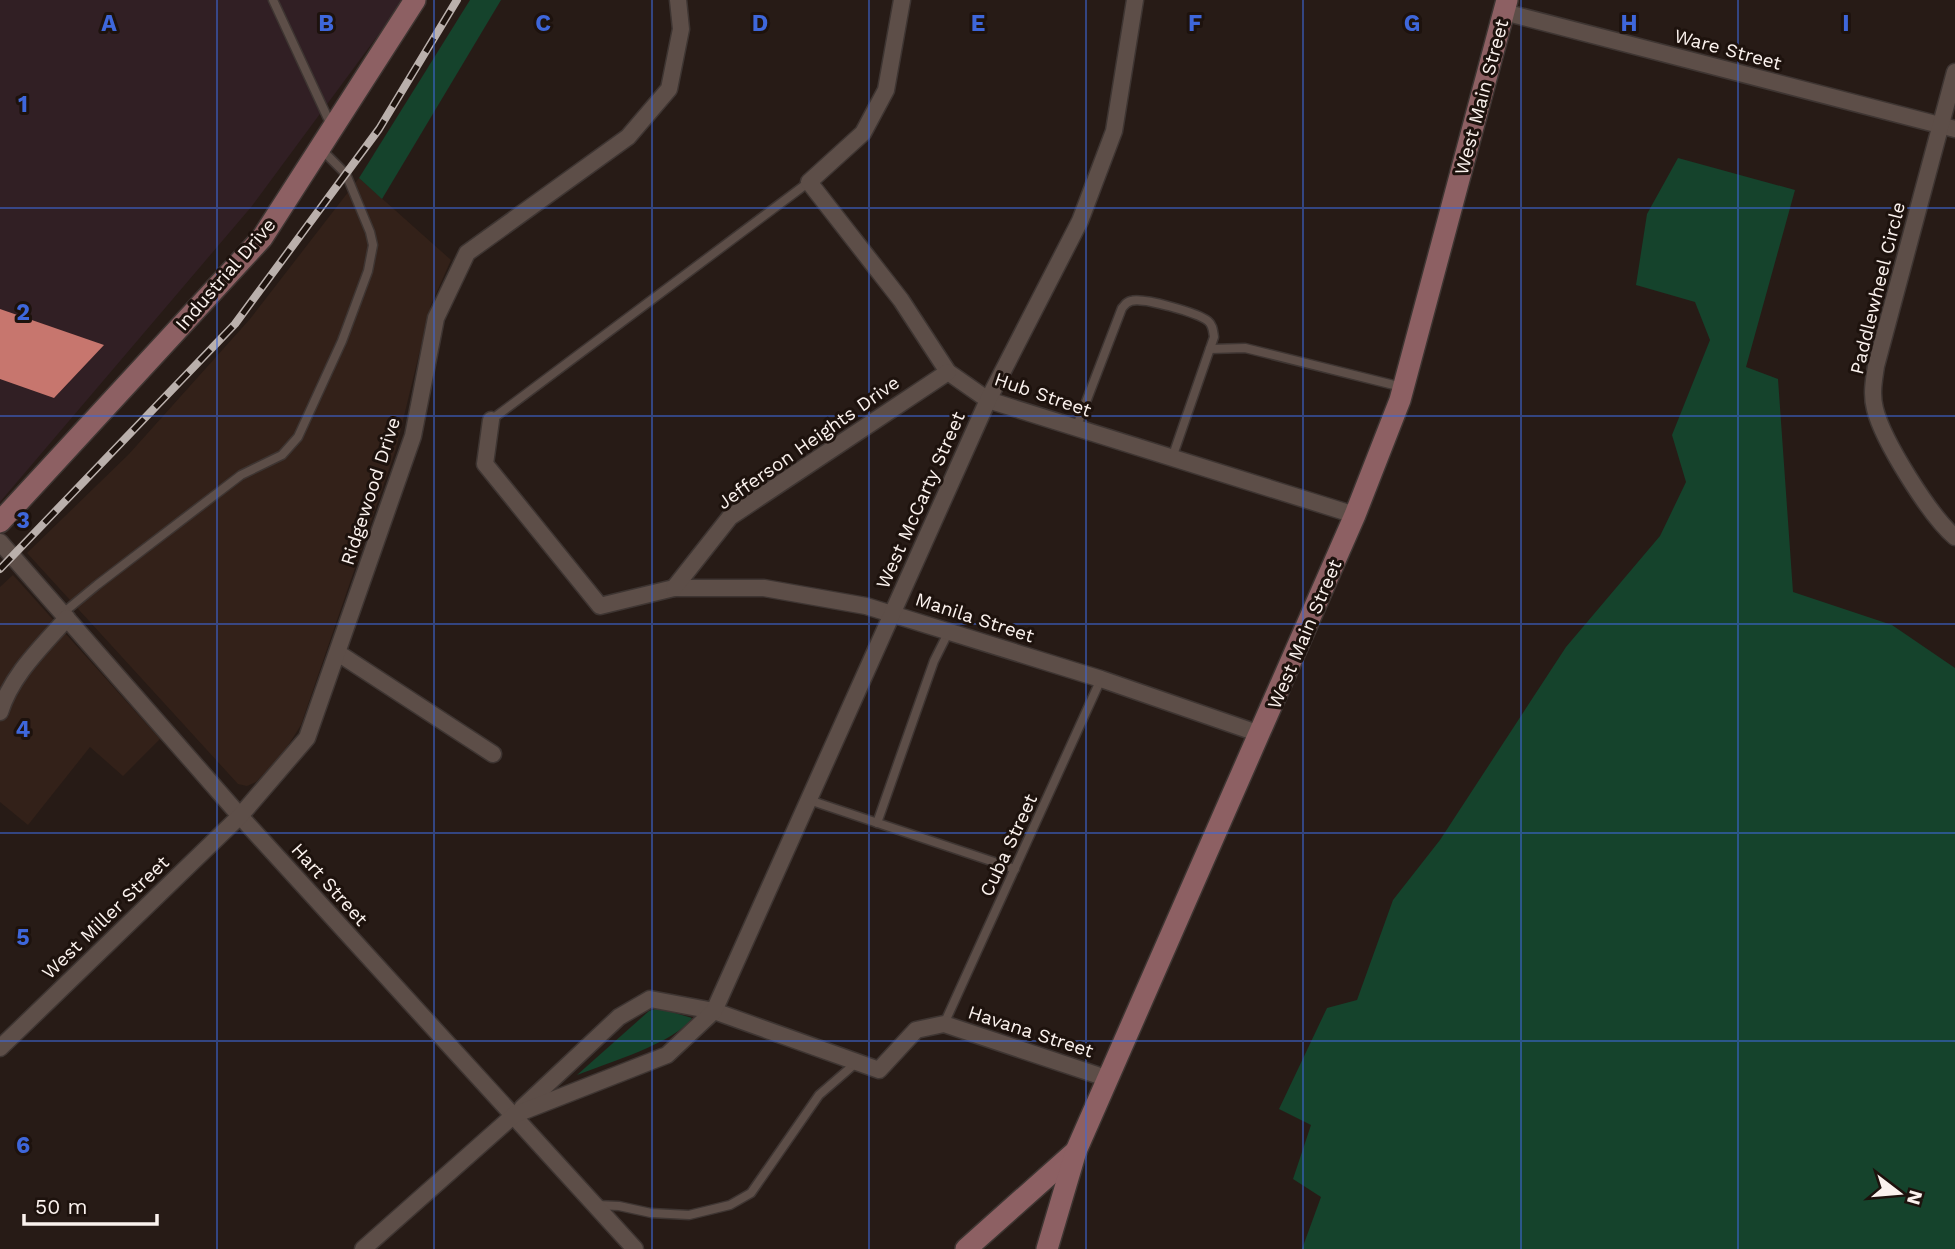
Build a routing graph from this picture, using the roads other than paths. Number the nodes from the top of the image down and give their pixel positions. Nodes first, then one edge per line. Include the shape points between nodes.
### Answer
1 (273, 0) edge
2 (415, 0) edge
3 (678, 0) edge
4 (902, 0) edge
5 (1135, 0) edge
6 (1505, 6) edge
7 (1955, 72) edge
8 (332, 128) junction
9 (1948, 128) edge
10 (320, 148) junction
11 (809, 182) junction
12 (1210, 349) junction
13 (948, 372) junction
14 (1404, 387) junction
15 (988, 400) junction
16 (491, 420) joint
17 (1076, 428) junction
18 (1172, 458) junction
19 (1355, 515) junction
20 (0, 522) edge
21 (1955, 537) edge
22 (0, 542) edge
23 (674, 588) junction
24 (893, 613) junction
25 (65, 616) junction
26 (949, 631) junction
27 (338, 653) junction
28 (1101, 679) junction
29 (0, 712) edge
30 (1260, 733) junction
31 (493, 754) dead end
32 (809, 800) junction
33 (240, 816) junction
34 (877, 823) junction
35 (1014, 869) junction
36 (714, 1011) junction
37 (944, 1024) junction
38 (0, 1048) edge
39 (857, 1062) junction
40 (1109, 1079) junction
41 (514, 1115) junction
42 (1076, 1151) junction
43 (595, 1205) junction
44 (367, 1248) edge
45 (635, 1249) edge
46 (966, 1249) edge
47 (1047, 1249) edge

1 - 8 lane
2 - 8 main road, Industrial Drive
3 - 27 street, Ridgewood Drive via 681,29 669,89 628,137 467,253 436,318 413,436
4 - 11 street via 886,90 863,133
5 - 15 street, West McCarty Street via 1114,131 1080,221
6 - 9 street, Ware Street
6 - 14 main road, West Main Street
7 - 9 street, Paddlewheel Circle
8 - 10 main road, Industrial Drive
9 - 21 street, Paddlewheel Circle via 1873,387 1874,407 1890,447
10 - 20 main road, Industrial Drive via 262,238
10 - 25 lane via 345,174 373,245 342,341 298,437 282,455 241,475 97,585
11 - 13 street, Hub Street via 901,300
11 - 16 lane
12 - 14 lane via 1245,348
12 - 17 lane via 1214,337 1207,320 1143,300 1127,302
12 - 18 lane
13 - 15 street, Hub Street
13 - 23 street, Jefferson Heights Drive via 730,517
14 - 19 main road, West Main Street
15 - 17 street, Hub Street
15 - 24 street, West McCarty Street
16 - 23 street, Manila Street via 485,464 600,606
17 - 18 street, Hub Street
18 - 19 street, Hub Street
19 - 30 main road, West Main Street
22 - 25 street, Hart Street
23 - 24 street, Manila Street via 764,587
24 - 26 street, Manila Street
24 - 32 street, West McCarty Street
25 - 29 street via 20,672
25 - 33 street, Hart Street
26 - 28 street, Manila Street
26 - 34 lane via 934,661
27 - 31 street
27 - 33 street, Ridgewood Drive via 307,738
28 - 30 street, Manila Street
28 - 35 lane, Cuba Street
30 - 40 main road, West Main Street
32 - 34 lane
32 - 36 street, West McCarty Street
33 - 38 street, West Miller Street
33 - 41 street, Hart Street
34 - 35 lane
35 - 37 lane, Cuba Street
36 - 39 street, Havana Street
36 - 41 street, West McCarty Street via 667,1055
36 - 41 street, West McCarty Street via 650,999 619,1017
37 - 39 street, Havana Street via 916,1030 879,1070
37 - 40 street, Havana Street
39 - 43 lane via 819,1095 751,1193 730,1205 689,1215
40 - 42 main road, West Main Street
41 - 43 street, Hart Street
41 - 44 street, West McCarty Street
42 - 46 main road
42 - 47 main road, West Main Street
43 - 45 street, Hart Street

